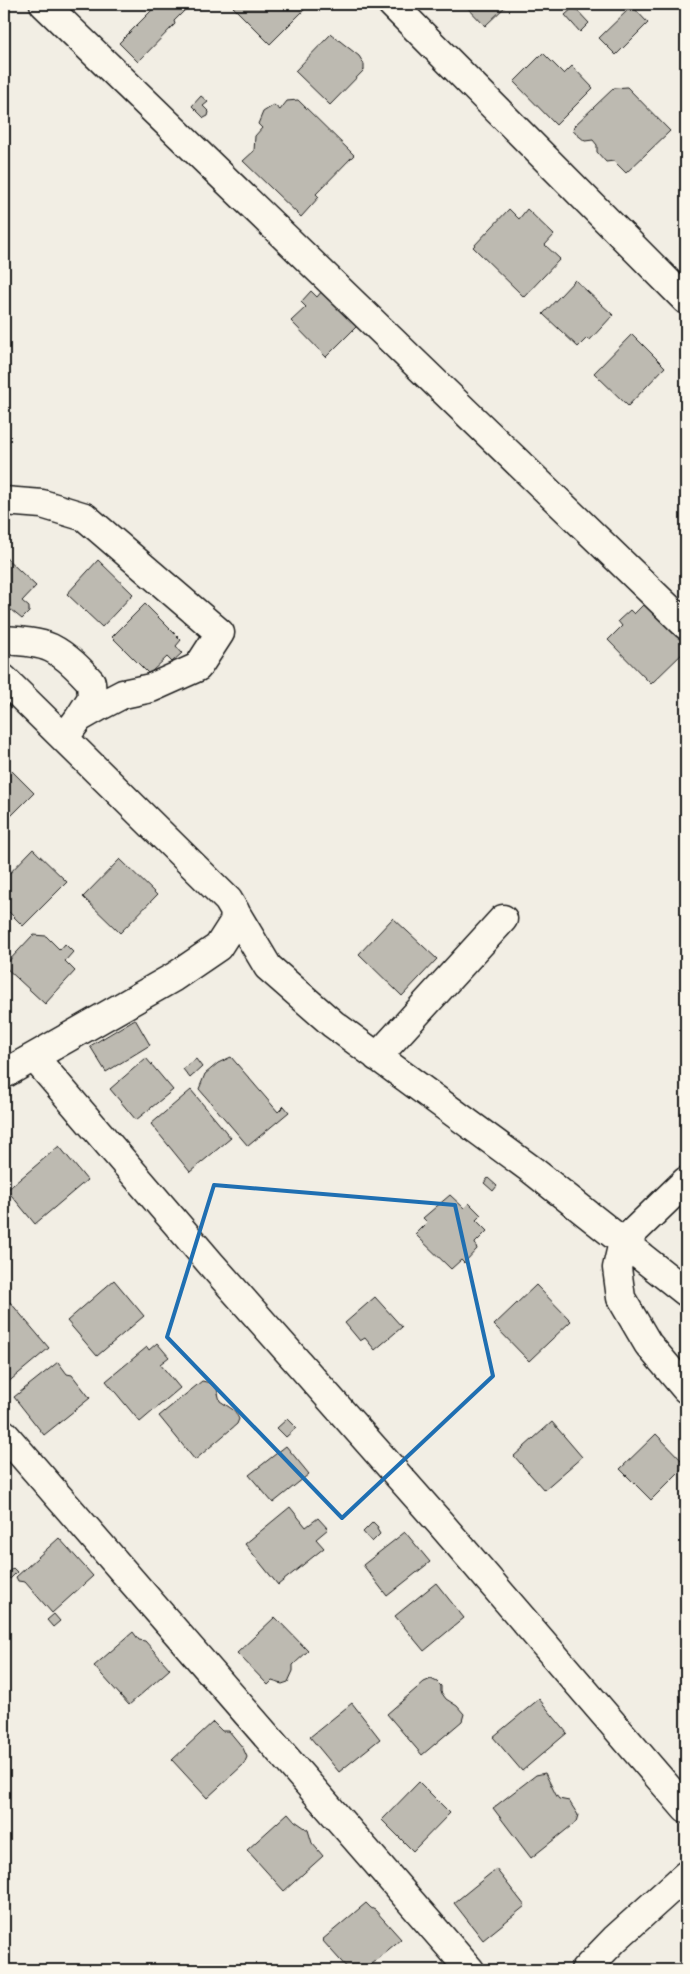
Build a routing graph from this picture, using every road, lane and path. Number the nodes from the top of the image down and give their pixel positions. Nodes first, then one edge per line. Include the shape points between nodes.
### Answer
1 (44, 4) edge
2 (392, 4) edge
3 (686, 300) edge
4 (4, 501) edge
5 (686, 625) edge
6 (4, 640) edge
7 (4, 680) edge
8 (72, 728) junction
9 (235, 911) junction
10 (503, 919) dead end
11 (218, 947) junction
12 (268, 967) junction
13 (34, 1057) junction
14 (378, 1057) junction
15 (4, 1074) edge
16 (686, 1181) edge
17 (623, 1242) junction
18 (686, 1292) edge
19 (686, 1389) edge
20 (4, 1434) edge
21 (686, 1809) edge
22 (686, 1875) edge
23 (470, 1970) edge
24 (585, 1970) edge

1 - 5 street
2 - 3 street
4 - 8 street via 42,504 85,517 220,634 198,667 152,688 124,694
6 - 8 street via 51,648 73,663 91,682 92,698
7 - 8 street
8 - 9 street
9 - 11 street via 234,922
9 - 12 street
10 - 14 street
11 - 12 street via 240,951
11 - 13 street via 174,977
12 - 14 street via 333,1024
13 - 15 street
13 - 21 street
14 - 17 street via 532,1170
16 - 17 street
17 - 18 street
17 - 19 street via 616,1268 621,1298 648,1344
20 - 23 street
22 - 24 street via 615,1938

